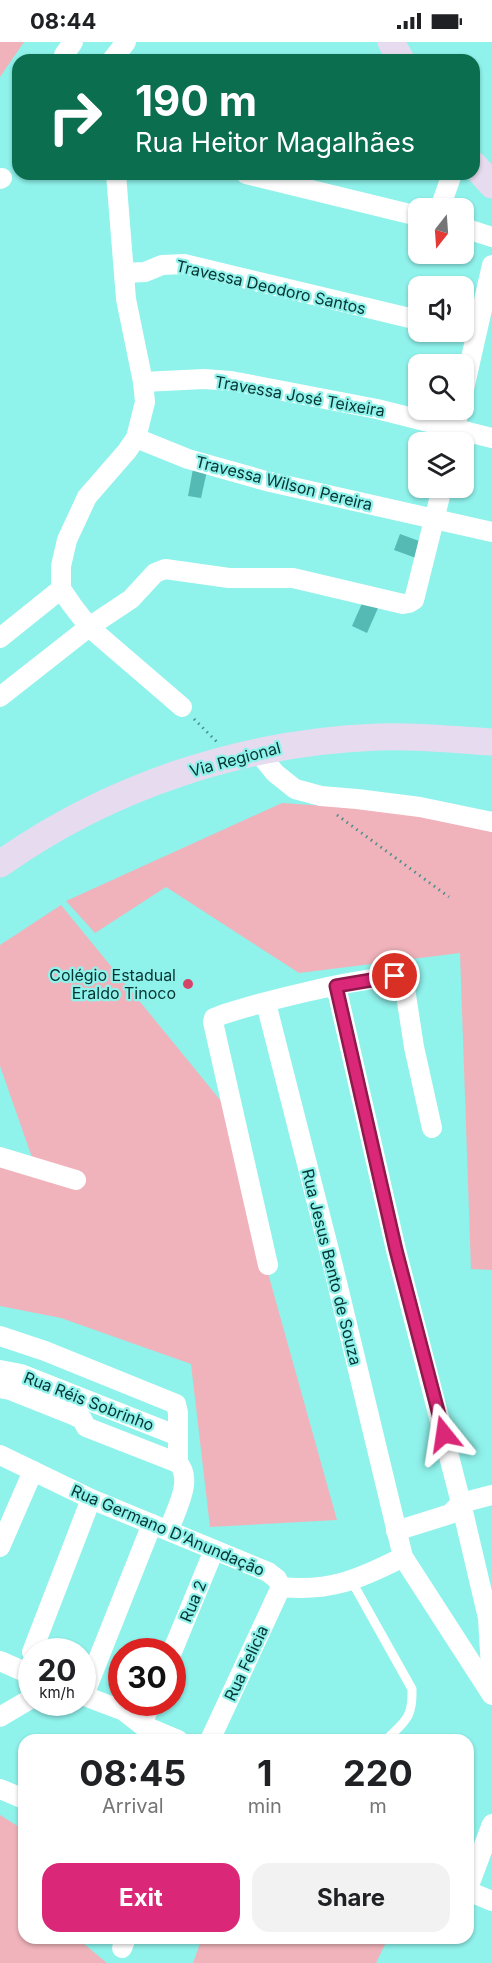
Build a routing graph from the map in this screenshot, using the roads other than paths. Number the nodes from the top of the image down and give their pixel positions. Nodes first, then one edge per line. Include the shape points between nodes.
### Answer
1 (480, 172) edge
2 (116, 180) edge
3 (271, 180) edge
4 (450, 180) edge
5 (492, 185) edge
6 (444, 198) edge
7 (408, 214) edge
8 (474, 231) edge
9 (492, 237) edge
10 (492, 265) edge
11 (124, 273) junction
12 (408, 318) edge
13 (474, 320) edge
14 (144, 382) junction
15 (442, 432) edge
16 (474, 437) edge
17 (136, 438) junction
18 (492, 438) edge
19 (440, 498) edge
20 (435, 518) junction
21 (492, 532) edge
22 (61, 589) junction
23 (89, 627) junction
24 (0, 638) edge
25 (0, 698) edge
26 (182, 707) road end
27 (492, 742) edge
28 (246, 755) junction
29 (492, 822) edge
30 (0, 864) edge
31 (336, 986) junction
32 (266, 1003) junction
33 (432, 1128) dead end
34 (0, 1157) edge
35 (76, 1180) dead end
36 (268, 1265) dead end
37 (0, 1336) edge
38 (0, 1370) edge
39 (0, 1388) edge
40 (178, 1436) junction
41 (0, 1455) edge
42 (178, 1463) junction
43 (33, 1471) junction
44 (492, 1495) edge
45 (91, 1499) junction
46 (461, 1503) junction
47 (161, 1527) junction
48 (396, 1531) junction
49 (0, 1547) edge
50 (214, 1550) junction
51 (403, 1557) junction
52 (351, 1580) junction
53 (281, 1587) junction
54 (37, 1638) edge
55 (178, 1638) edge
56 (0, 1661) edge
57 (96, 1667) edge
58 (18, 1669) edge
59 (492, 1686) edge
60 (492, 1695) edge
61 (96, 1700) edge
62 (18, 1707) edge
63 (146, 1716) edge
64 (0, 1718) edge
65 (142, 1725) junction
66 (164, 1734) edge
67 (213, 1734) edge
68 (392, 1734) edge
69 (0, 1790) edge
70 (18, 1797) edge
71 (491, 1829) edge
72 (474, 1874) edge
73 (474, 1893) edge
74 (492, 1901) edge

1 - 5 main road
2 - 11 street
3 - 7 street
4 - 6 street
8 - 9 street
10 - 13 street
11 - 12 street, Travessa Deodoro Santos via 184,264
11 - 14 street
14 - 15 street, Travessa José Teixeira via 231,381 377,409
14 - 17 street via 145,402
16 - 18 street, Travessa José Teixeira
17 - 20 street, Travessa Wilson Pereira via 188,459 266,481
17 - 22 street via 87,497 67,540
19 - 20 street
20 - 21 street, Travessa Wilson Pereira
20 - 23 street via 414,600 409,603 293,578 229,578 165,569 150,577 131,599
22 - 23 street
22 - 24 street
23 - 25 street
23 - 26 street
27 - 28 main road, Via Regional via 381,737 295,743
28 - 29 street via 295,789
28 - 30 main road, Via Regional via 161,779 114,798 68,821
31 - 32 street
31 - 33 street via 395,976 404,982
31 - 46 street via 396,1250
32 - 36 street via 216,1017 213,1022
32 - 48 street, Rua Jesus Bento de Souza
34 - 35 street
37 - 40 street via 172,1401 178,1407
38 - 40 street, Rua Réis Sobrinho via 21,1374
39 - 42 street via 73,1415 82,1419 86,1427
40 - 42 street
41 - 43 street, Rua Germano D'Anundação
42 - 47 street via 185,1476 184,1487
43 - 45 street, Rua Germano D'Anundação
43 - 49 street
44 - 46 street
45 - 47 street, Rua Germano D'Anundação
45 - 54 street
46 - 48 street via 450,1514
46 - 59 street via 488,1618
47 - 50 street, Rua Germano D'Anundação
47 - 57 street
48 - 51 street, Rua Jesus Bento de Souza
50 - 53 street, Rua Germano D'Anundação via 268,1572
50 - 55 street, Rua 2
51 - 52 street, Rua Germano D'Anundação
51 - 60 street, Rua Jesus Bento de Souza
52 - 53 street, Rua Germano D'Anundação via 322,1588
52 - 68 lane via 412,1689 413,1705 408,1718
53 - 67 street, Rua Felicia
56 - 58 street
61 - 65 street via 124,1711
62 - 64 street
63 - 65 street
65 - 66 street
69 - 70 street
71 - 72 street
73 - 74 street

